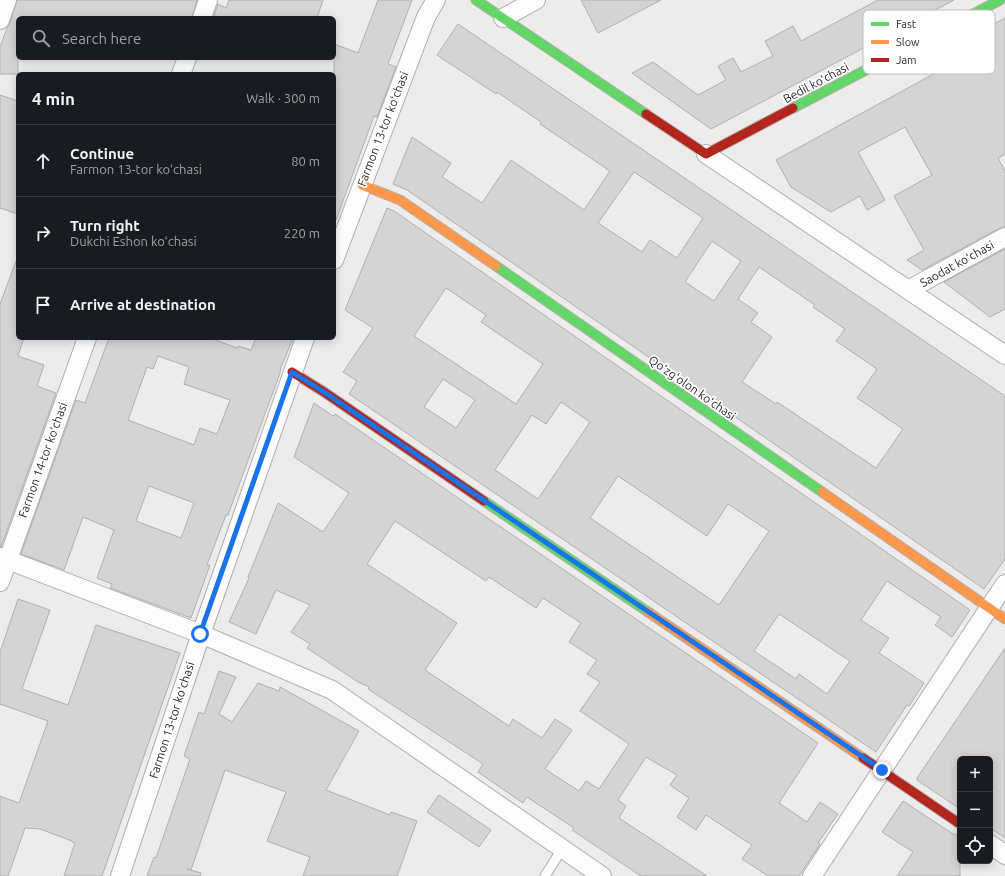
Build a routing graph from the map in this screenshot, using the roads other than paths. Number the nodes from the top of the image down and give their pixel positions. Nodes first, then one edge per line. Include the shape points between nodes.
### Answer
1 (7, 0) edge
2 (208, 0) edge
3 (436, 0) edge
4 (476, 0) edge
5 (536, 0) edge
6 (1000, 0) edge
7 (981, 10) edge
8 (203, 16) edge
9 (503, 18) junction
10 (0, 20) edge
11 (186, 60) edge
12 (183, 72) edge
13 (863, 72) edge
14 (706, 154) junction
15 (362, 185) junction
16 (1005, 237) edge
17 (336, 255) edge
18 (908, 290) junction
19 (86, 340) edge
20 (304, 340) edge
21 (1005, 355) edge
22 (292, 372) junction
23 (4, 559) edge
24 (0, 582) edge
25 (1005, 584) edge
26 (989, 609) junction
27 (1005, 619) edge
28 (200, 634) junction
29 (882, 770) junction
30 (957, 822) edge
31 (993, 846) edge
32 (562, 849) junction
33 (1005, 855) edge
34 (120, 876) edge
35 (546, 876) edge
36 (602, 876) edge
37 (812, 876) edge

1 - 10 street
2 - 8 street
3 - 15 street, Farmon 13-tor koʻchasi via 426,17
4 - 9 street
5 - 9 street
6 - 7 street, Bedil koʻchasi
9 - 14 street
11 - 12 street
13 - 14 street, Bedil koʻchasi
14 - 18 street
15 - 17 street, Farmon 13-tor koʻchasi
15 - 26 street, Qoʻzgʻolon koʻchasi via 400,200
16 - 18 street, Saodat koʻchasi
18 - 21 street
19 - 23 street, Farmon 14-tor koʻchasi
20 - 22 street, Farmon 13-tor koʻchasi
22 - 28 street, Farmon 13-tor koʻchasi
22 - 29 street
23 - 24 street, Farmon 14-tor koʻchasi
23 - 28 street
25 - 26 street
26 - 27 street, Qoʻzgʻolon koʻchasi
26 - 29 street
28 - 32 street via 332,690
28 - 34 street, Farmon 13-tor koʻchasi
29 - 30 street
29 - 37 street
31 - 33 street
32 - 35 lane
32 - 36 street

